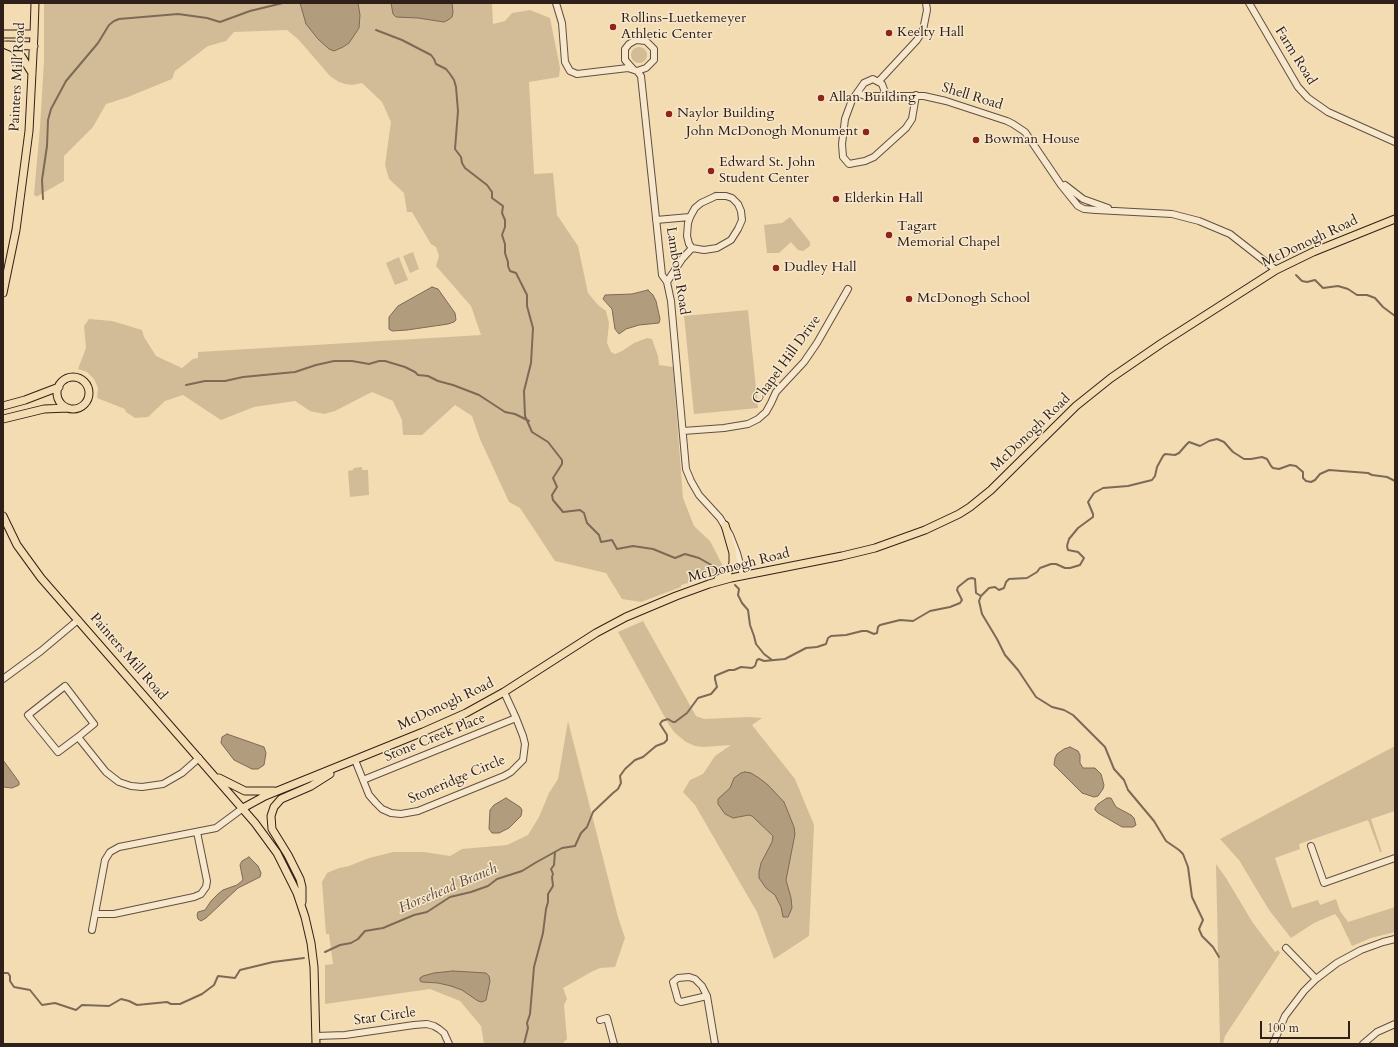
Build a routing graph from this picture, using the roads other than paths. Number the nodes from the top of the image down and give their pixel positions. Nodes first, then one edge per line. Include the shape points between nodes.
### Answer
1 (35, 3) edge
2 (556, 3) edge
3 (926, 3) edge
4 (1249, 3) edge
5 (3, 34) edge
6 (34, 34) junction
7 (4, 45) edge
8 (34, 46) junction
9 (635, 70) junction
10 (32, 73) junction
11 (879, 81) junction
12 (858, 93) junction
13 (916, 95) junction
14 (886, 96) junction
15 (1395, 142) edge
16 (690, 217) junction
17 (1395, 218) edge
18 (656, 220) junction
19 (692, 248) junction
20 (1276, 270) junction
21 (667, 282) junction
22 (848, 289) dead end
23 (3, 293) edge
24 (59, 386) junction
25 (3, 406) edge
26 (68, 408) junction
27 (3, 419) edge
28 (682, 431) junction
29 (3, 516) edge
30 (725, 525) junction
31 (743, 575) junction
32 (709, 584) junction
33 (78, 620) junction
34 (3, 679) edge
35 (504, 692) junction
36 (516, 718) junction
37 (78, 737) junction
38 (199, 758) junction
39 (355, 760) junction
40 (341, 766) junction
41 (215, 776) junction
42 (363, 780) junction
43 (280, 790) junction
44 (242, 808) junction
45 (197, 832) junction
46 (1311, 846) dead end
47 (1395, 858) edge
48 (302, 908) junction
49 (95, 914) junction
50 (92, 930) dead end
51 (1395, 939) edge
52 (1286, 948) dead end
53 (1316, 979) junction
54 (707, 996) junction
55 (600, 1020) dead end
56 (1395, 1024) edge
57 (316, 1040) edge
58 (449, 1044) edge
59 (614, 1044) edge
60 (715, 1044) edge
61 (1273, 1044) edge
62 (1363, 1044) edge

1 - 6 main road, Painters Mill Road
2 - 9 street via 562,23 565,62 570,71 577,74 628,68
3 - 11 street via 923,30 917,40
4 - 15 street, Farm Road via 1295,82 1308,98 1328,112
5 - 6 main road
6 - 8 main road, Painters Mill Road
7 - 8 main road
7 - 10 main road via 13,48
8 - 10 main road, Painters Mill Road
9 - 9 street via 646,68 654,60 654,49 646,41 636,40 625,50 625,60
9 - 18 street, Lamborn Road via 641,79
10 - 23 main road, Painters Mill Road via 29,131 21,199
11 - 12 street via 869,80
11 - 14 street
12 - 13 street via 852,100 845,119 842,150 849,164 874,157 906,128 912,119
12 - 14 street, Shell Road via 865,96
13 - 14 street, Shell Road
13 - 20 street, Shell Road via 946,101 1014,124 1025,132 1054,174 1083,199 1115,211 1172,214 1199,221 1230,234
16 - 18 street
16 - 19 street via 687,236
16 - 19 street via 701,203 716,196 726,196 738,204 742,220 731,240 722,246 710,250
17 - 20 main road, McDonogh Road
18 - 21 street, Lamborn Road via 662,275
19 - 21 street
20 - 31 main road, McDonogh Road via 1162,343 1086,397 991,490 959,514 906,538 869,550
21 - 28 street, Lamborn Road via 671,301
22 - 28 street, Chapel Hill Drive via 804,362 776,392 766,412 758,419 731,427
24 - 25 main road
24 - 26 main road via 59,401
24 - 26 main road via 64,380 73,377 83,380 88,387 89,396 85,404 77,409
26 - 27 main road via 44,409
28 - 30 street, Lamborn Road via 686,468 691,481 699,495
29 - 33 main road, Painters Mill Road via 28,561
30 - 31 street, Lamborn Road via 734,543
30 - 32 main road via 733,553 733,564 727,574
31 - 32 main road, McDonogh Road
32 - 35 main road, McDonogh Road via 663,601 611,625
33 - 34 street
33 - 38 main road, Painters Mill Road
35 - 36 street, Stoneridge Circle
35 - 39 main road, McDonogh Road via 448,722
36 - 42 street, Stone Creek Place
36 - 42 street, Stoneridge Circle via 523,736 524,752 518,766 504,776 418,811 401,814 382,809 369,795
37 - 37 street via 58,752 28,715 65,686 94,724
37 - 38 street via 106,772 131,786 163,784 182,773
38 - 41 main road, Painters Mill Road
39 - 40 main road, McDonogh Road
39 - 42 street, Stoneridge Circle
40 - 43 main road, McDonogh Road
40 - 48 main road via 311,786 281,799 274,806 271,816 272,829 300,879
41 - 43 main road via 245,791
41 - 44 main road, Painters Mill Road
43 - 44 main road, McDonogh Road
44 - 45 street via 216,828
44 - 48 main road via 277,854 293,883
45 - 49 street via 118,847 110,852 105,860
45 - 49 street via 207,881 201,894 114,914
46 - 47 street via 1324,883
48 - 57 main road via 314,967
49 - 50 street
51 - 53 street via 1360,950
52 - 53 street
53 - 61 street via 1285,1016
54 - 54 street via 695,979 678,978 673,982 678,1000 682,1002
54 - 60 street
55 - 59 street via 607,1018
56 - 62 street via 1377,1032
57 - 58 street, Star Circle via 427,1024 444,1033

